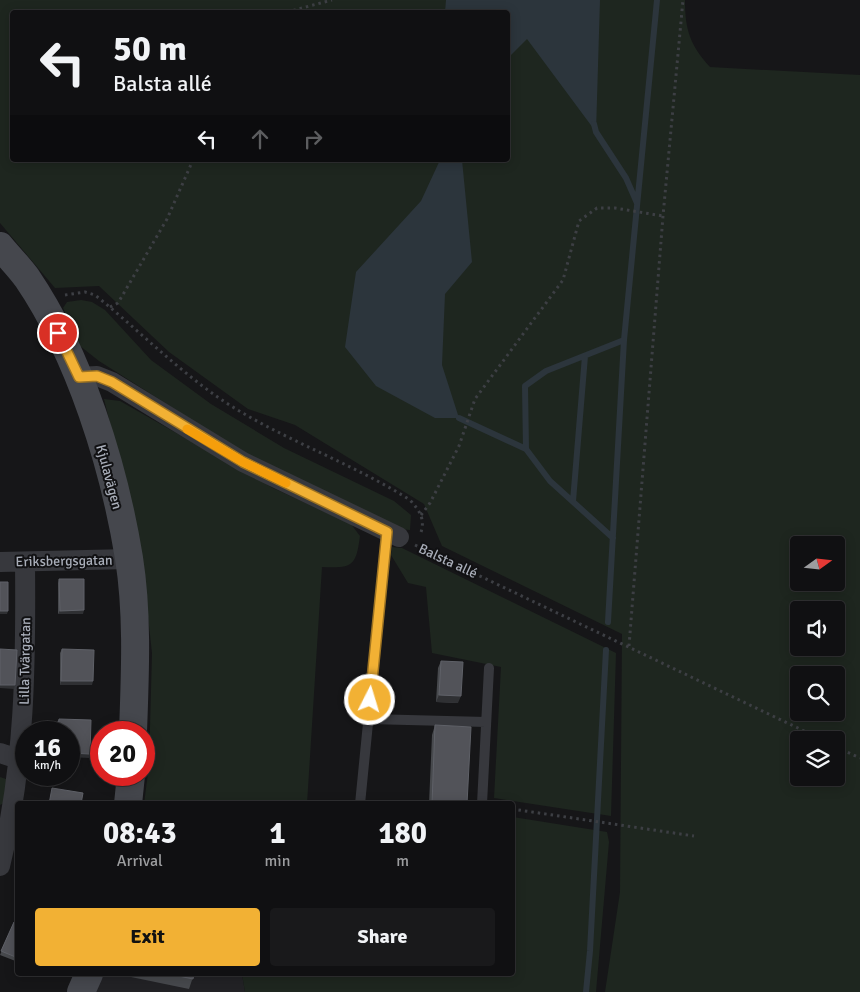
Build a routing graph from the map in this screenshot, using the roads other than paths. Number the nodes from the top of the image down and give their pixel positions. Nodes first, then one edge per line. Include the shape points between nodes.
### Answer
1 (0, 246) edge
2 (79, 377) junction
3 (400, 538) joint
4 (129, 560) junction
5 (0, 562) edge
6 (25, 562) junction
7 (489, 668) dead end
8 (368, 718) junction
9 (133, 721) edge
10 (486, 722) junction
11 (9, 756) edge
12 (129, 786) edge
13 (128, 801) edge
14 (360, 801) edge
15 (482, 801) edge
16 (0, 866) edge
17 (89, 976) edge
18 (81, 992) edge

1 - 2 street, Kjulavägen via 26,277
2 - 3 street via 97,376 112,382 243,462
2 - 4 street, Kjulavägen via 116,495
3 - 8 lane
4 - 6 street, Eriksbergsgatan
4 - 9 street, Kjulavägen via 135,672
5 - 6 street, Eriksbergsgatan
6 - 11 street, Lilla Tvärgatan via 26,658
7 - 10 lane
8 - 10 lane
8 - 14 lane
10 - 15 lane
11 - 16 street, Lilla Tvärgatan via 12,810
12 - 13 street
17 - 18 street

